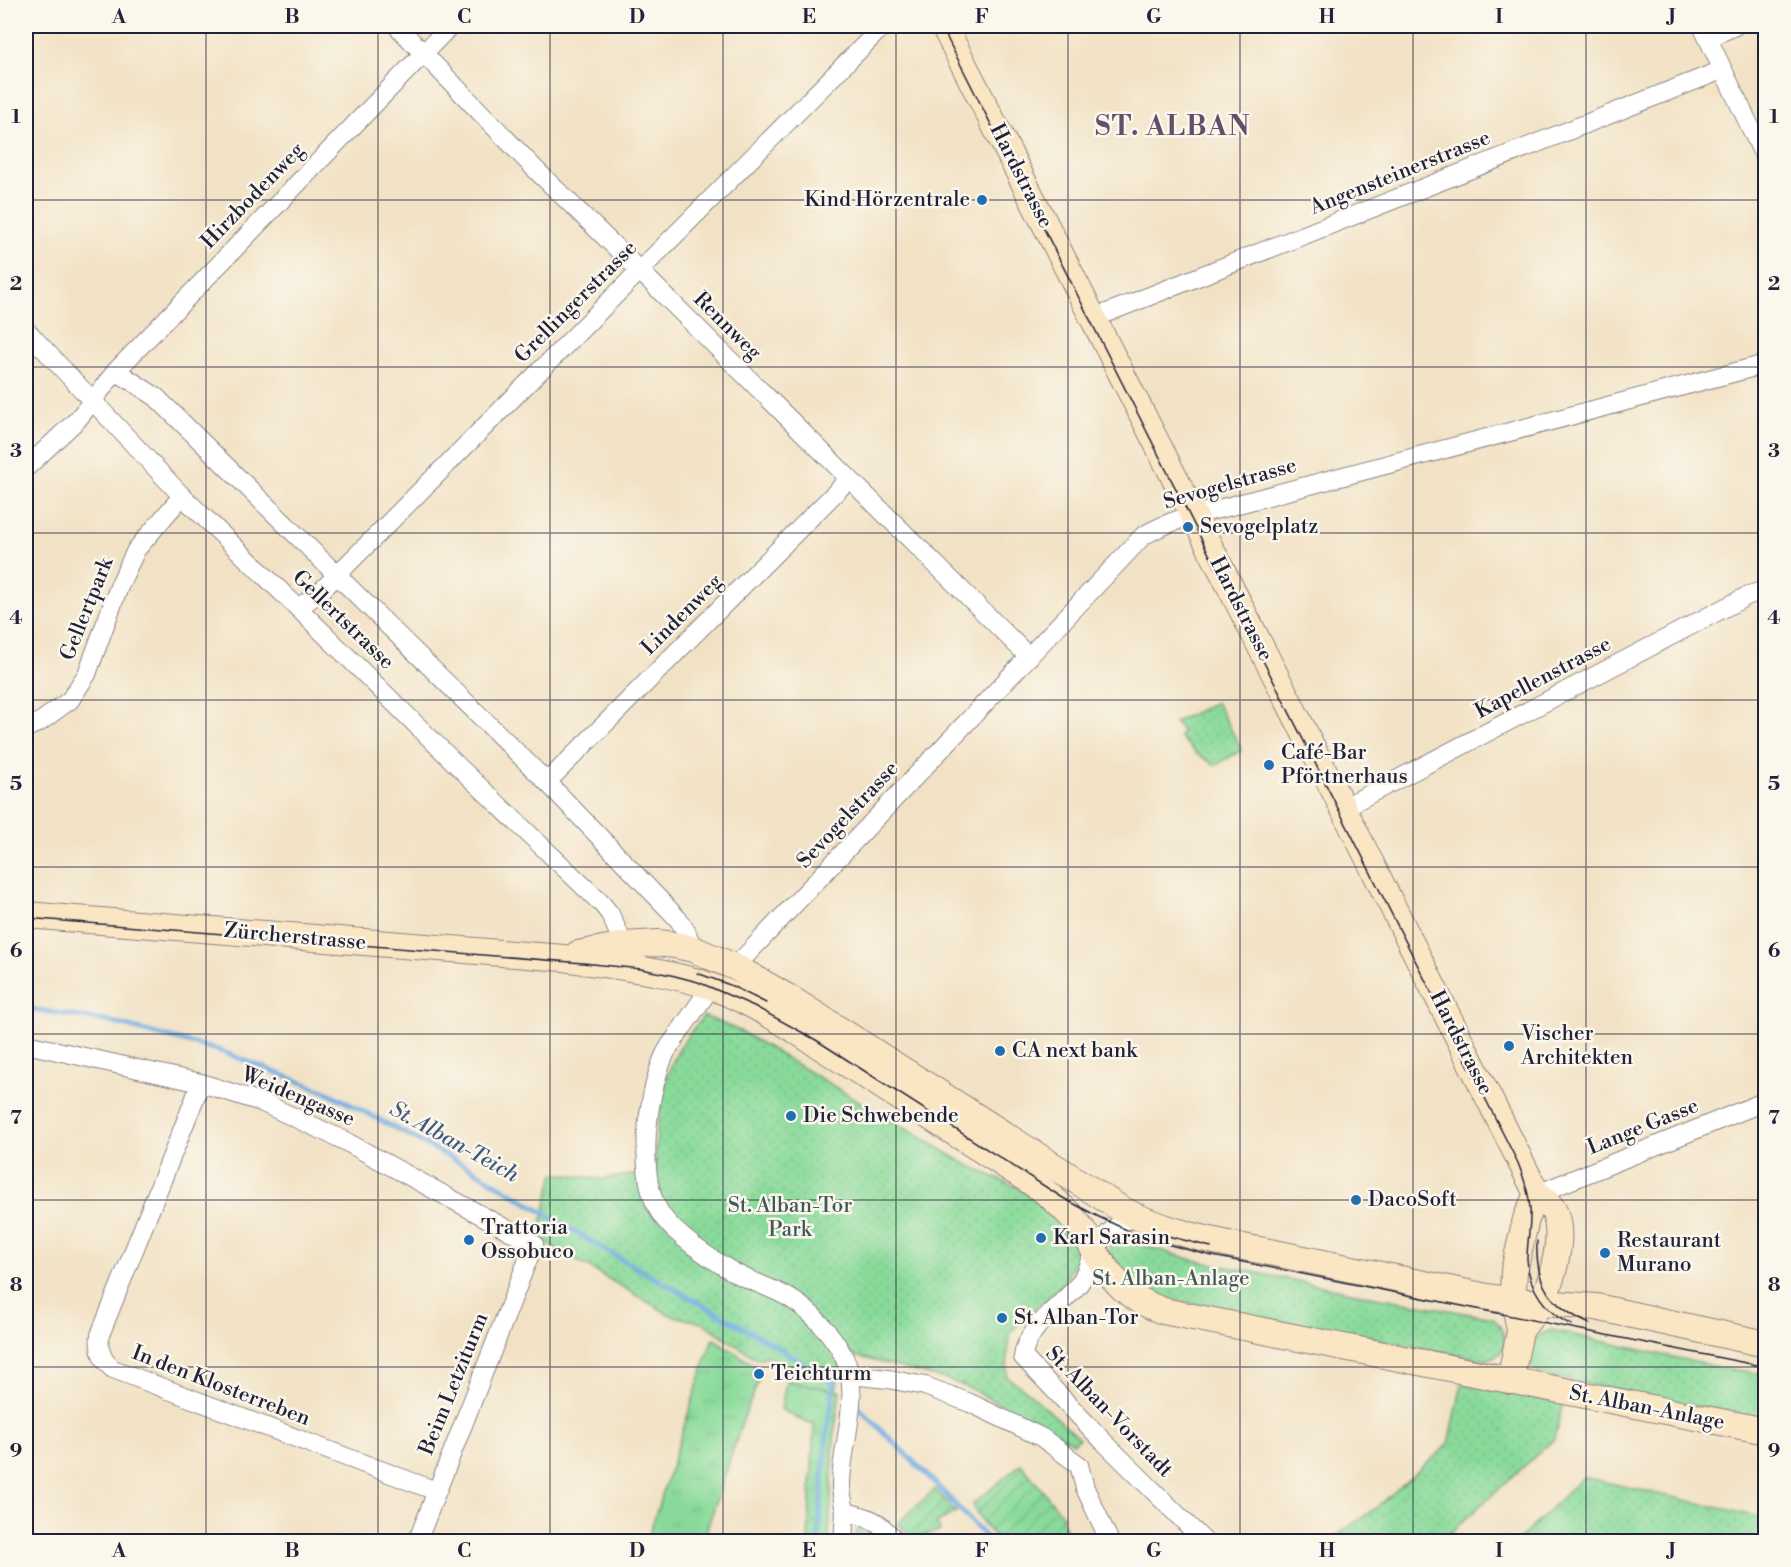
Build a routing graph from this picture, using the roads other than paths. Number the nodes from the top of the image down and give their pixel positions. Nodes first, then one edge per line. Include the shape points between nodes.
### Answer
1 (397, 26) edge
2 (450, 26) edge
3 (883, 26) edge
4 (944, 26) edge
5 (1735, 26) edge
6 (1705, 32) edge
7 (423, 52) junction
8 (1722, 70) junction
9 (1766, 160) edge
10 (640, 271) junction
11 (1094, 318) junction
12 (26, 330) edge
13 (1766, 364) edge
14 (116, 371) junction
15 (91, 401) junction
16 (26, 468) edge
17 (849, 479) junction
18 (182, 496) junction
19 (1193, 514) junction
20 (337, 574) junction
21 (1766, 590) edge
22 (298, 608) junction
23 (1029, 657) junction
24 (26, 728) edge
25 (547, 782) junction
26 (1343, 808) junction
27 (26, 915) edge
28 (624, 945) junction
29 (693, 950) junction
30 (564, 958) junction
31 (735, 967) junction
32 (644, 971) junction
33 (670, 976) junction
34 (711, 987) junction
35 (26, 1044) edge
36 (201, 1083) junction
37 (1766, 1101) edge
38 (1537, 1194) junction
39 (1134, 1216) junction
40 (534, 1244) joint
41 (1094, 1250) junction
42 (1108, 1272) junction
43 (1075, 1288) junction
44 (1514, 1301) junction
45 (1540, 1304) junction
46 (1520, 1331) junction
47 (1766, 1344) edge
48 (850, 1375) junction
49 (1510, 1381) junction
50 (1766, 1431) edge
51 (1103, 1441) junction
52 (1079, 1465) junction
53 (436, 1491) junction
54 (845, 1512) junction
55 (417, 1542) edge
56 (843, 1542) edge
57 (896, 1542) edge
58 (1110, 1542) edge
59 (1205, 1542) edge

1 - 7 street, Rennweg
2 - 7 street, Hirzbodenweg
3 - 10 street, Grellingerstrasse
4 - 11 main road, Hardstrasse
5 - 6 street
6 - 8 street
7 - 10 street, Rennweg
7 - 14 street, Hirzbodenweg
8 - 9 street
8 - 11 street, Angensteinerstrasse
10 - 17 street, Rennweg
10 - 20 street, Grellingerstrasse
11 - 19 main road, Hardstrasse
12 - 15 street, Gellertstrasse
13 - 19 street, Sevogelstrasse
14 - 15 street, Hirzbodenweg
14 - 20 street, Gellertstrasse via 156,397
15 - 16 street, Hirzbodenweg via 78,419
15 - 18 street, Gellertstrasse
17 - 23 street, Rennweg
17 - 25 street, Lindenweg
18 - 22 street, Gellertstrasse
18 - 24 street, Gellertpark via 136,550 87,674 70,700
19 - 23 street, Sevogelstrasse via 1143,536
19 - 26 main road, Hardstrasse
20 - 22 street, Grellingerstrasse
20 - 25 street, Gellertstrasse
21 - 26 street, Kapellenstrasse via 1749,595
22 - 28 street, Gellertstrasse via 602,904
23 - 31 street, Sevogelstrasse
25 - 29 street, Gellertstrasse via 678,919
26 - 38 main road, Hardstrasse
27 - 30 main road, Zürcherstrasse
28 - 29 main road, Zürcherstrasse via 658,943
28 - 30 main road, Zürcherstrasse
28 - 32 main road
29 - 31 main road, Zürcherstrasse
29 - 33 main road
29 - 34 main road
30 - 32 main road, Zürcherstrasse
31 - 34 main road
31 - 39 main road
32 - 33 main road, Zürcherstrasse
33 - 34 main road, Zürcherstrasse
34 - 41 main road, St. Alban-Anlage via 781,1021 1042,1189 1070,1214
34 - 48 street via 666,1052 656,1078 645,1154 654,1200 662,1216 710,1258 808,1311 837,1345
35 - 36 street, Weidengasse
36 - 40 street, Weidengasse via 261,1102 343,1140
36 - 53 street, In den Klosterreben via 100,1335 101,1355 113,1369
37 - 38 street, Lange Gasse
38 - 44 main road, Hardstrasse via 1526,1219 1514,1271
38 - 45 main road, Hardstrasse via 1552,1208 1558,1228 1552,1279
39 - 41 street, St. Alban-Vorstadt via 1117,1226
39 - 44 main road via 1208,1240
40 - 53 street, Beim Letziturm
41 - 42 main road, St. Alban-Anlage
41 - 43 street, St. Alban-Vorstadt
42 - 43 street, St. Alban-Vorstadt
42 - 49 main road, St. Alban-Anlage via 1137,1300 1163,1311
43 - 51 street, St. Alban-Vorstadt via 1034,1331 1023,1357
44 - 45 main road
44 - 46 main road, Hardstrasse
45 - 46 main road, Hardstrasse
45 - 47 main road via 1596,1307
46 - 49 main road, Hardstrasse
48 - 52 street via 925,1386 970,1403 1041,1437
48 - 54 street via 852,1394 841,1486
49 - 50 main road, St. Alban-Anlage
51 - 52 street
51 - 59 street, St. Alban-Vorstadt
52 - 58 street via 1085,1488
53 - 55 street, Beim Letziturm
54 - 56 street
54 - 57 street via 866,1516

